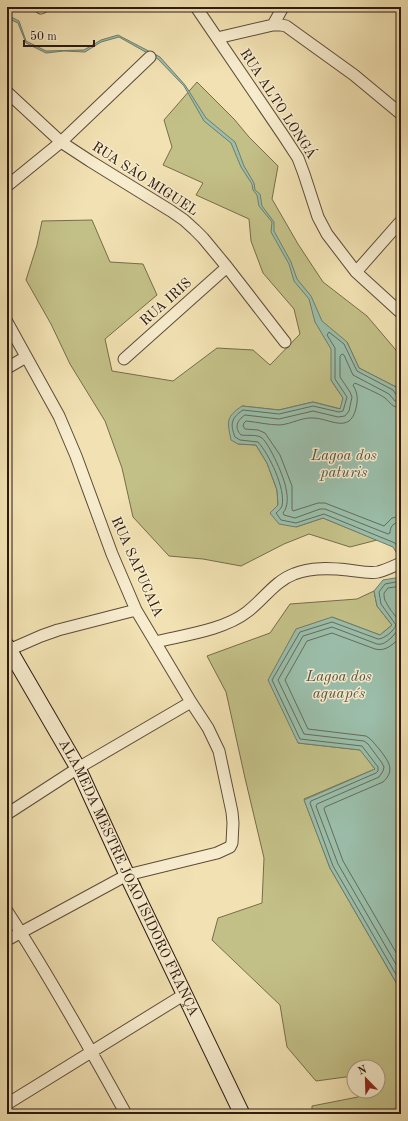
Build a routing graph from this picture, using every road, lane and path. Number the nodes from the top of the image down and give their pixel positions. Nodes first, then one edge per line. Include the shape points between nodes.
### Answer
1 (196, 7) edge
2 (283, 7) edge
3 (273, 26) junction
4 (217, 38) junction
5 (150, 57) dead end
6 (7, 92) edge
7 (401, 114) edge
8 (61, 142) junction
9 (7, 186) edge
10 (401, 221) edge
11 (227, 267) junction
12 (356, 272) junction
13 (401, 313) edge
14 (7, 322) edge
15 (285, 342) dead end
16 (26, 357) junction
17 (124, 359) dead end
18 (7, 368) edge
19 (401, 563) edge
20 (136, 610) junction
21 (156, 642) junction
22 (8, 648) edge
23 (191, 702) junction
24 (78, 768) junction
25 (7, 814) edge
26 (127, 875) junction
27 (7, 911) edge
28 (21, 933) junction
29 (7, 940) edge
30 (185, 994) junction
31 (92, 1051) junction
32 (7, 1104) edge
33 (126, 1114) edge
34 (240, 1114) edge

1 - 4 street, RUA ALTO LONGÁ
2 - 3 street
3 - 4 street
3 - 7 street via 282,25 291,30 354,75
4 - 12 street, RUA ALTO LONGÁ via 298,158 320,223
5 - 8 street
6 - 8 street, RUA SÃO MIGUEL
8 - 9 street
8 - 11 street, RUA SÃO MIGUEL via 184,220
10 - 12 street
11 - 15 street, RUA SÃO MIGUEL
11 - 17 street, RUA IRIS
12 - 13 street, RUA ALTO LONGÁ
14 - 16 street, RUA SAPUCAIA
16 - 18 street
16 - 20 street, RUA SAPUCAIA via 59,416
19 - 21 street via 378,572 320,568 294,574 282,580 236,620
20 - 21 street, RUA SAPUCAIA
20 - 22 street via 58,630
21 - 23 street, RUA SAPUCAIA
22 - 24 main road, ALAMEDA MESTRE JOÃO ISIDORO FRANÇA
23 - 24 street
23 - 26 street, RUA SAPUCAIA via 219,751 232,812 232,843 230,847 217,853
24 - 25 street
24 - 26 main road, ALAMEDA MESTRE JOÃO ISIDORO FRANÇA
26 - 28 street
26 - 30 main road, ALAMEDA MESTRE JOÃO ISIDORO FRANÇA
27 - 28 street
28 - 29 street
28 - 31 street
30 - 31 street
30 - 34 main road, ALAMEDA MESTRE JOÃO ISIDORO FRANÇA
31 - 32 street
31 - 33 street

